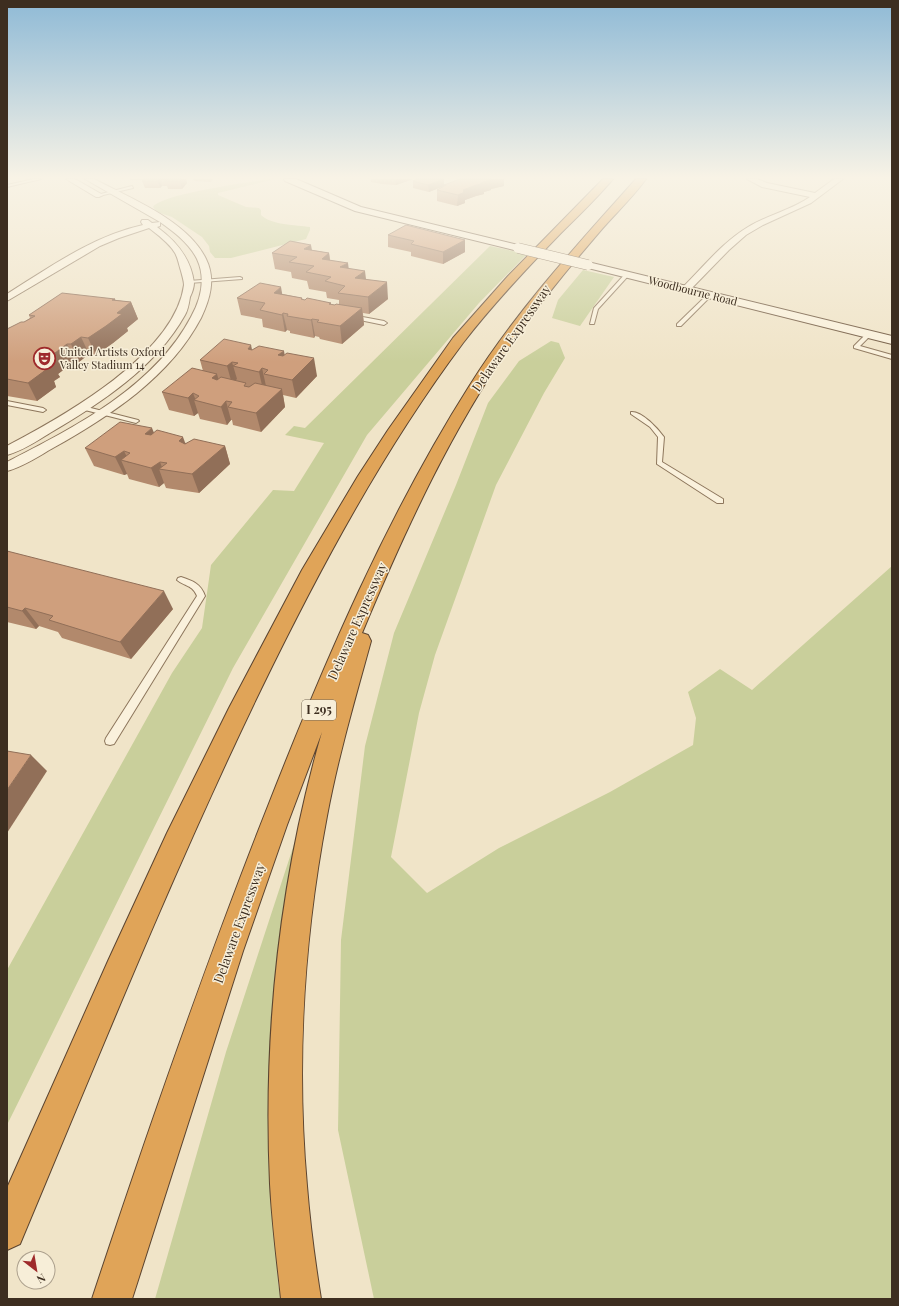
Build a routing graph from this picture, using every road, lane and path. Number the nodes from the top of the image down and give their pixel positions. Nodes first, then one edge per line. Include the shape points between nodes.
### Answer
1 (103, 240) edge
2 (167, 240) edge
3 (186, 240) edge
4 (485, 240) edge
5 (548, 240) edge
6 (587, 240) edge
7 (736, 240) edge
8 (627, 275) junction
9 (240, 278) dead end
10 (207, 281) junction
11 (189, 282) junction
12 (686, 289) junction
13 (710, 295) junction
14 (7, 298) edge
15 (349, 316) edge
16 (384, 323) dead end
17 (592, 323) dead end
18 (679, 325) dead end
19 (869, 334) junction
20 (891, 338) edge
21 (892, 357) edge
22 (7, 403) edge
23 (83, 408) junction
24 (43, 410) dead end
25 (100, 413) junction
26 (633, 413) dead end
27 (136, 421) dead end
28 (7, 451) edge
29 (7, 467) edge
30 (720, 501) dead end
31 (382, 566) junction
32 (181, 580) dead end
33 (110, 741) dead end
34 (7, 1231) edge
35 (112, 1299) edge
36 (301, 1299) edge

1 - 14 street
2 - 11 street via 181,255
3 - 10 street via 199,254
4 - 8 main road, Woodbourne Road, bridge
5 - 34 highway via 460,339 388,442 321,554 198,794
6 - 31 highway, Delaware Expressway / I 295 via 545,288 478,383 420,486
7 - 12 street
8 - 12 main road, Woodbourne Road
8 - 17 lane via 596,309
9 - 10 lane
10 - 11 lane
10 - 25 street via 197,318 176,349 146,379
11 - 23 street via 182,310 157,346 126,376
12 - 13 main road, Woodbourne Road
13 - 18 lane
13 - 19 main road, Woodbourne Road
15 - 16 lane
19 - 20 main road, Woodbourne Road
19 - 21 lane via 856,347
22 - 24 lane
23 - 25 lane
23 - 28 street
25 - 27 lane
25 - 29 street via 41,450
26 - 30 lane via 652,426 661,437 659,463
31 - 35 highway, Delaware Expressway / I 295 via 333,674 230,944
31 - 36 highway via 322,781 309,842 292,966 285,1124
32 - 33 lane via 195,585 201,596

